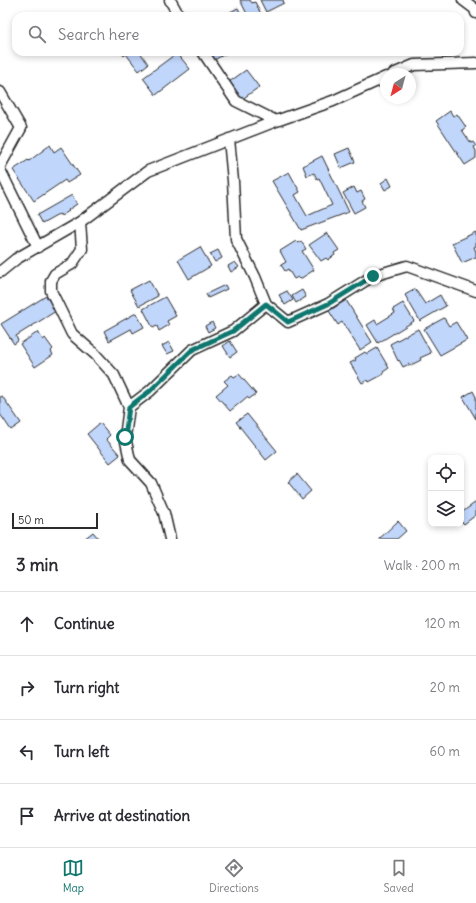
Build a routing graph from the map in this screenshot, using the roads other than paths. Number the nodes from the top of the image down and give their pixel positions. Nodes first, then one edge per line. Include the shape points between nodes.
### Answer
1 (170, 0) edge
2 (463, 0) edge
3 (177, 12) edge
4 (476, 14) edge
5 (206, 56) edge
6 (476, 63) edge
7 (406, 68) edge
8 (380, 80) edge
9 (0, 92) edge
10 (276, 120) junction
11 (229, 139) junction
12 (0, 166) edge
13 (0, 170) edge
14 (80, 222) junction
15 (38, 247) junction
16 (0, 272) edge
17 (476, 291) edge
18 (266, 304) junction
19 (129, 407) junction
20 (170, 539) edge

1 - 3 street
2 - 4 street via 475,9
5 - 10 street via 236,101
6 - 7 street via 414,64
8 - 10 street via 333,101
9 - 12 street via 21,128
10 - 11 street
11 - 14 street via 148,171
11 - 18 street via 236,239
13 - 15 street
14 - 15 street
14 - 19 street via 82,249 72,264 55,274 51,281 51,291 72,334 114,375
15 - 16 street via 16,259
17 - 18 street via 407,266 373,276 328,304 288,322
18 - 19 street via 233,331 192,350 150,391
19 - 20 street via 125,437 130,460 151,483 164,513

